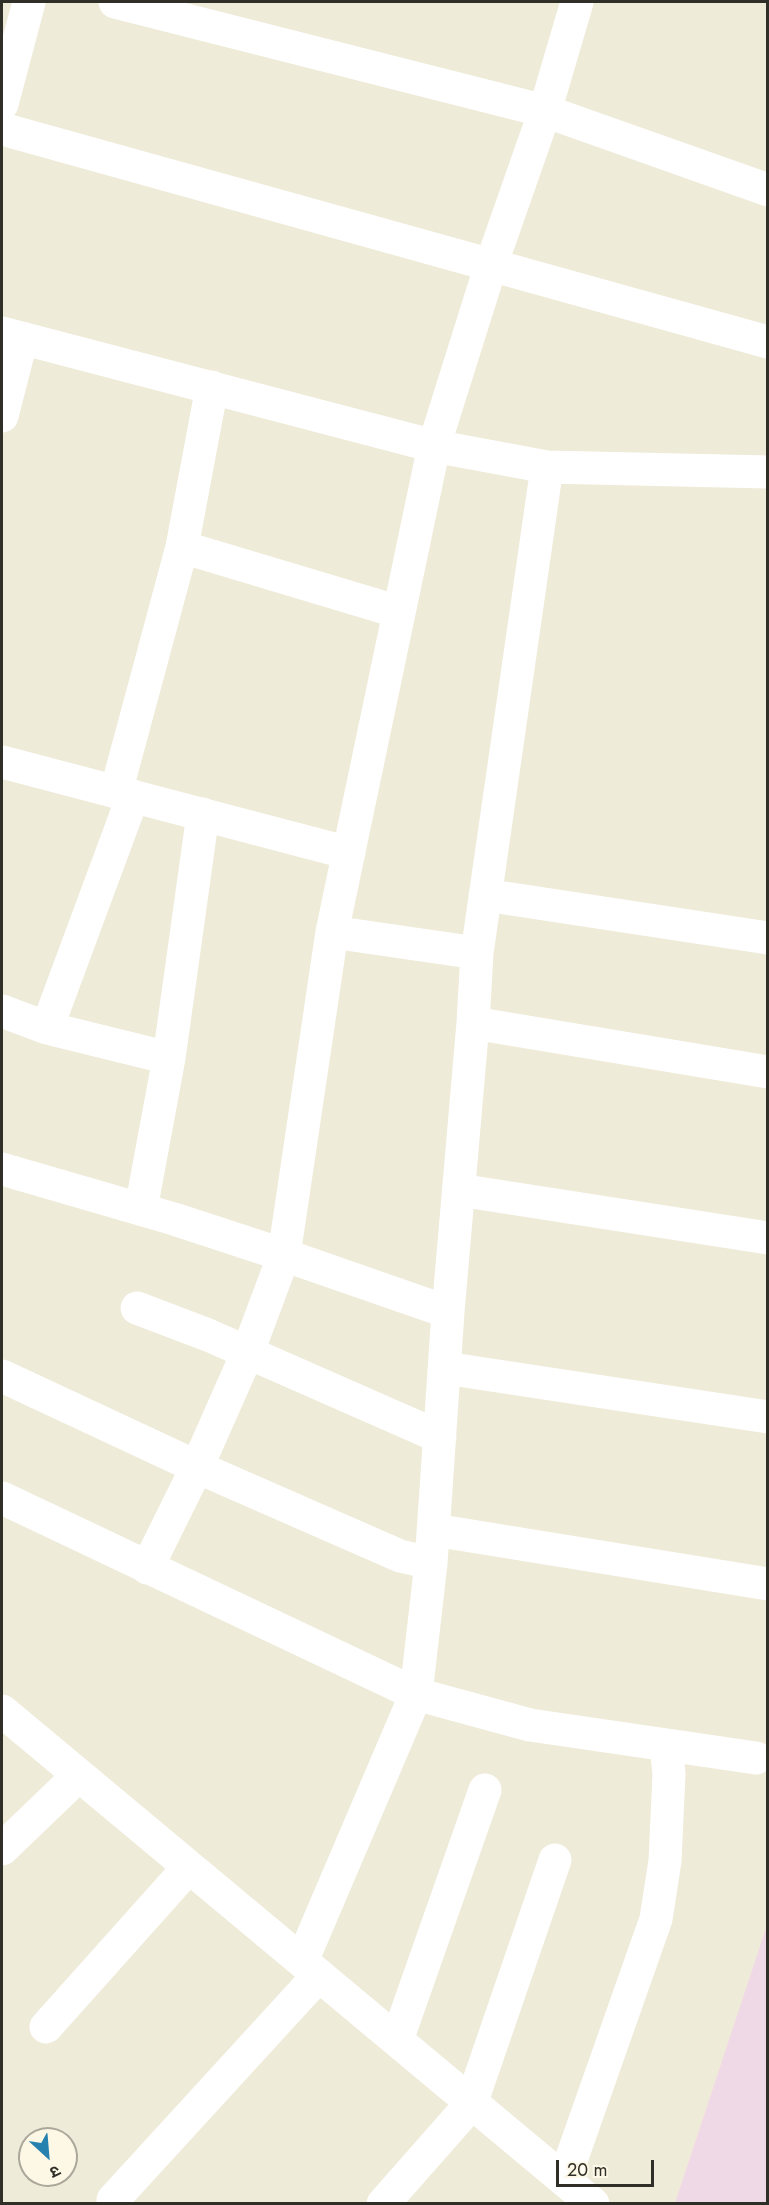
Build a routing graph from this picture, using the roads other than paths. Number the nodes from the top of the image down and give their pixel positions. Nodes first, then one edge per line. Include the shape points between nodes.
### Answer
1 (29, 2) edge
2 (120, 2) edge
3 (577, 2) edge
4 (2, 104) edge
5 (545, 111) junction
6 (2, 129) edge
7 (768, 190) edge
8 (491, 265) junction
9 (12, 335) edge
10 (768, 342) edge
11 (212, 387) junction
12 (2, 416) edge
13 (434, 446) junction
14 (547, 467) junction
15 (768, 472) edge
16 (182, 547) junction
17 (399, 612) junction
18 (2, 762) edge
19 (124, 794) junction
20 (203, 814) junction
21 (349, 853) junction
22 (485, 895) junction
23 (332, 932) junction
24 (768, 938) edge
25 (477, 953) junction
26 (2, 1011) edge
27 (473, 1023) junction
28 (47, 1028) junction
29 (169, 1058) junction
30 (768, 1072) edge
31 (2, 1169) edge
32 (459, 1190) junction
33 (141, 1209) junction
34 (768, 1238) edge
35 (284, 1255) junction
36 (137, 1308) dead end
37 (448, 1312) junction
38 (248, 1354) junction
39 (445, 1368) junction
40 (2, 1376) edge
41 (768, 1417) edge
42 (440, 1437) junction
43 (197, 1467) junction
44 (2, 1498) edge
45 (434, 1530) junction
46 (431, 1563) junction
47 (147, 1568) junction
48 (768, 1584) edge
49 (416, 1694) junction
50 (2, 1710) edge
51 (666, 1746) junction
52 (756, 1758) dead end
53 (78, 1776) junction
54 (485, 1790) dead end
55 (2, 1849) edge
56 (555, 1860) dead end
57 (189, 1867) junction
58 (310, 1968) junction
59 (46, 2027) dead end
60 (397, 2040) junction
61 (471, 2104) junction
62 (564, 2180) junction
63 (113, 2200) dead end
64 (384, 2204) edge
65 (593, 2204) edge

1 - 4 street
2 - 5 street
3 - 5 street
5 - 7 street
5 - 8 street
6 - 8 street
8 - 10 street
8 - 13 street
9 - 11 street
9 - 12 street
11 - 13 street
11 - 16 street
13 - 14 street
13 - 17 street
14 - 15 street
14 - 22 street
16 - 17 street
16 - 19 street
17 - 21 street
18 - 19 street
19 - 20 street
19 - 28 street
20 - 21 street
20 - 29 street
21 - 23 street
22 - 24 street
22 - 25 street
23 - 25 street
23 - 35 street
25 - 27 street
26 - 28 street
27 - 30 street
27 - 32 street
28 - 29 street
29 - 33 street
31 - 33 street
32 - 34 street
32 - 37 street
33 - 35 street
35 - 37 street
35 - 38 street
36 - 38 street
37 - 39 street
38 - 42 street
38 - 43 street
39 - 41 street
39 - 42 street
40 - 43 street
42 - 45 street
43 - 46 street via 400,1556
43 - 47 street
44 - 47 street
45 - 46 street
45 - 48 street
46 - 49 street
47 - 49 street
49 - 51 street via 530,1725
49 - 58 street
50 - 53 street
51 - 52 street
51 - 62 street via 669,1774 665,1862 656,1919
53 - 55 street
53 - 57 street
54 - 60 street
56 - 61 street
57 - 58 street
57 - 59 street
58 - 60 street
58 - 63 street
60 - 61 street
61 - 62 street
61 - 64 street
62 - 65 street

